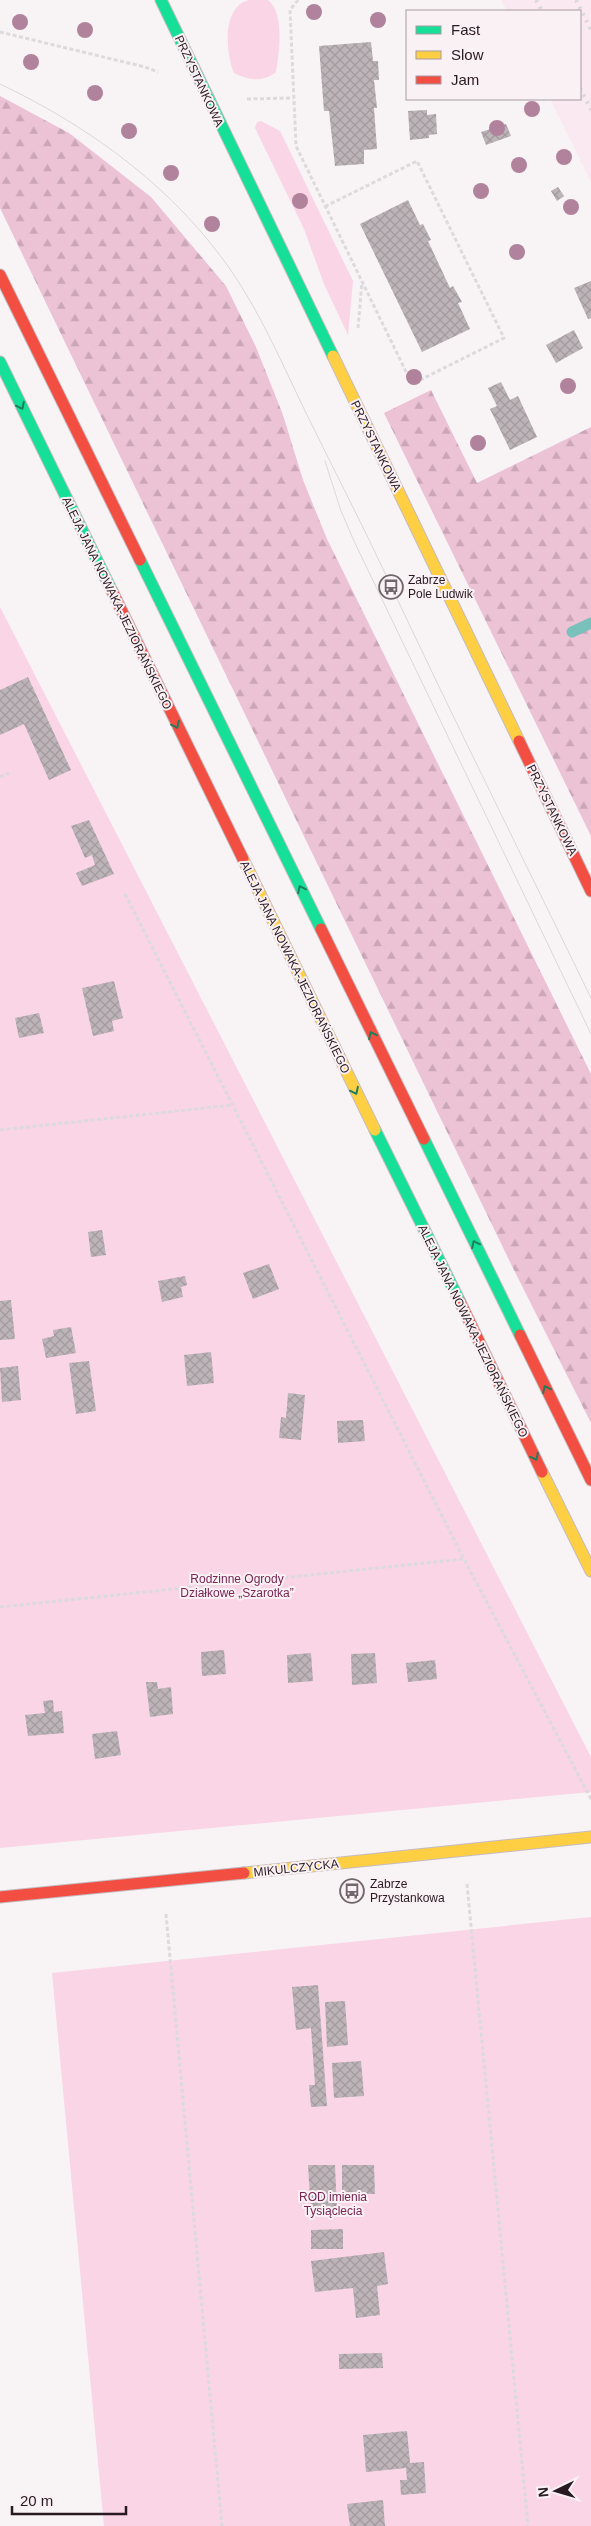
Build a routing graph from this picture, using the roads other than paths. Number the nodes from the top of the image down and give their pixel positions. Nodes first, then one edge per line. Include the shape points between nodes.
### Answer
1 (162, 0) edge
2 (0, 275) edge
3 (0, 362) edge
4 (591, 891) edge
5 (591, 1480) edge
6 (591, 1571) edge
7 (591, 1837) edge
8 (0, 1897) edge

1 - 4 main road, PRZYSTANKOWA
5 -> 2 main road
3 -> 6 main road, ALEJA JANA NOWAKA-JEZIORAŃSKIEGO
7 - 8 main road, MIKULCZYCKA

